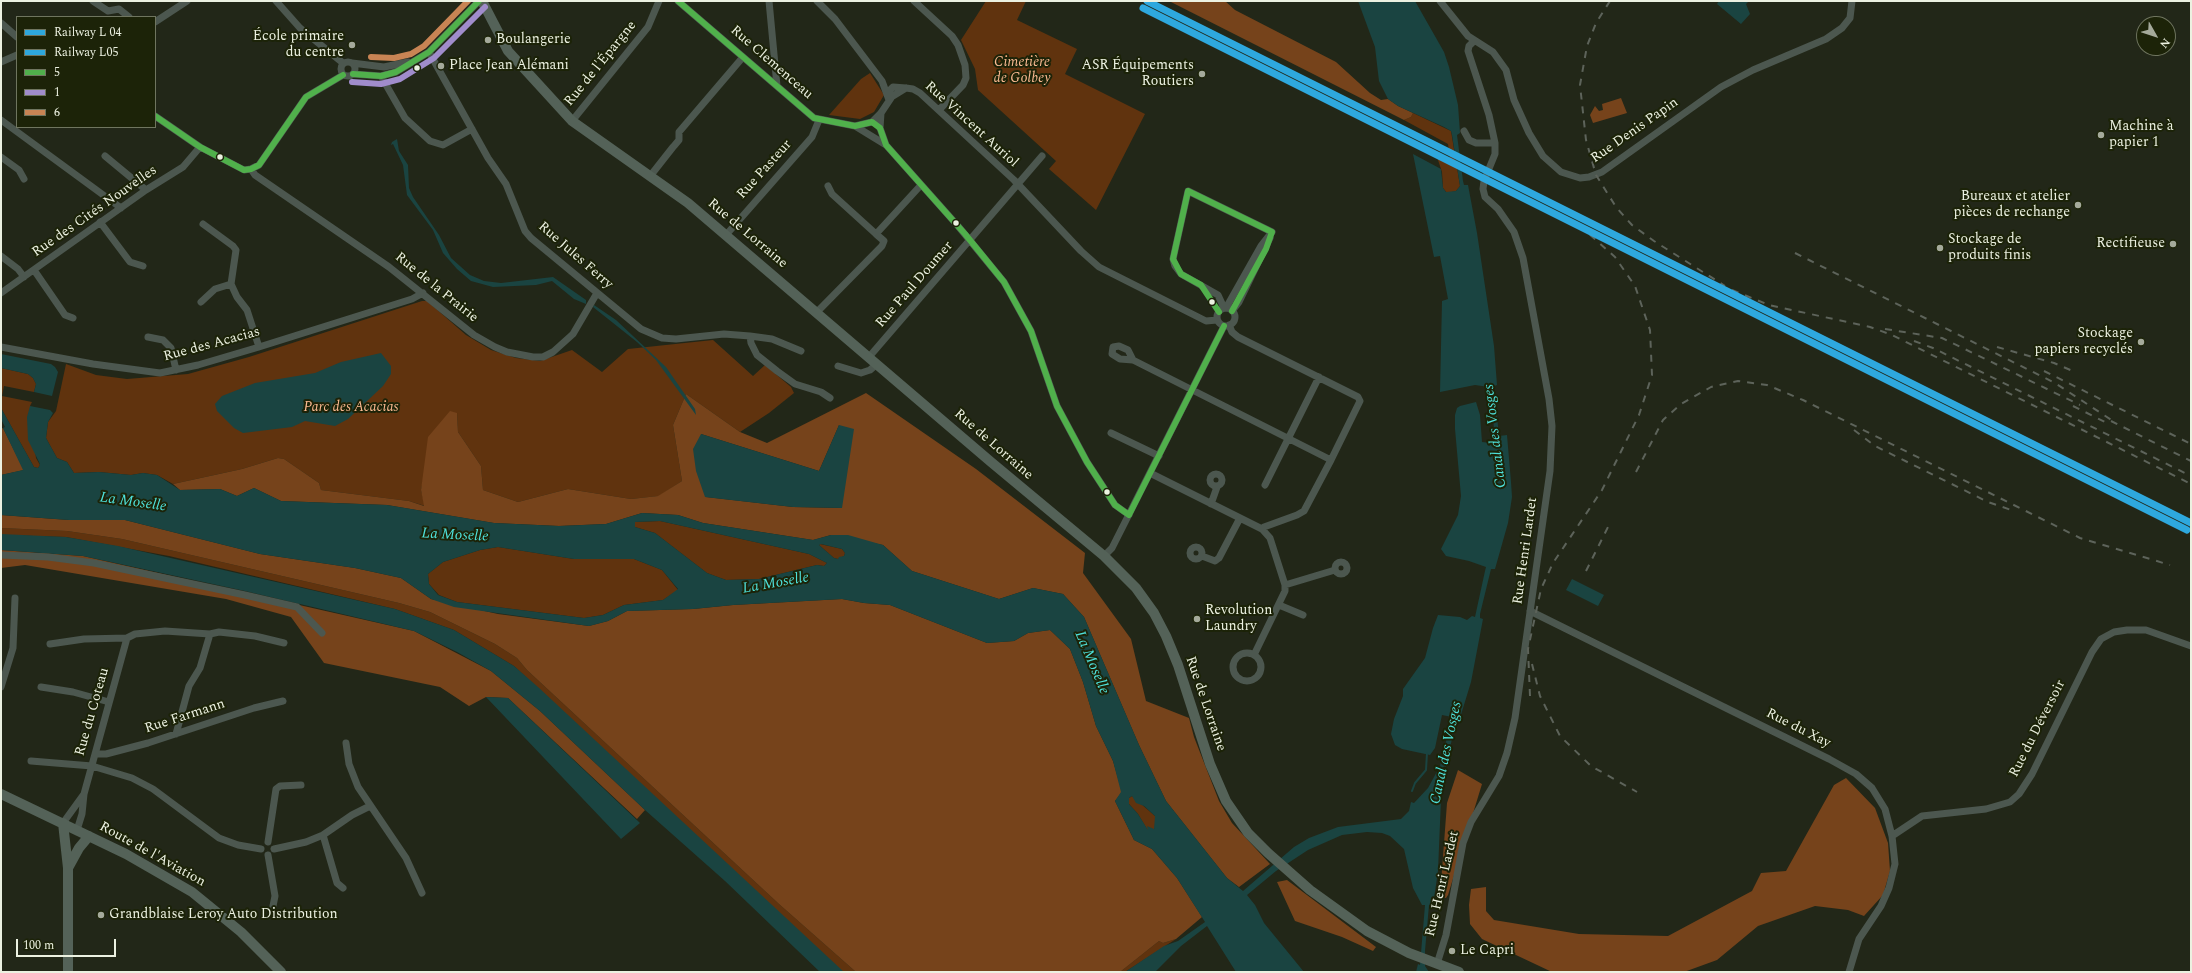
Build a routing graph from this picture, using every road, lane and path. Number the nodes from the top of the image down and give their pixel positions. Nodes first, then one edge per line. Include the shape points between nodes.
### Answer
1 (93, 1) edge
2 (187, 1) edge
3 (276, 1) edge
4 (481, 1) edge
5 (659, 1) edge
6 (678, 1) edge
7 (769, 1) edge
8 (817, 1) edge
9 (914, 1) edge
10 (1440, 1) edge
11 (1852, 1) edge
12 (109, 14) edge
13 (128, 16) edge
14 (156, 21) edge
15 (1, 23) edge
16 (16, 36) edge
17 (1474, 41) junction
18 (429, 52) junction
19 (16, 55) edge
20 (743, 57) junction
21 (414, 61) junction
22 (1, 62) edge
23 (343, 63) junction
24 (352, 63) junction
25 (353, 74) junction
26 (343, 75) junction
27 (381, 76) junction
28 (882, 81) junction
29 (777, 86) junction
30 (893, 86) junction
31 (906, 88) junction
32 (890, 96) junction
33 (939, 110) junction
34 (881, 113) junction
35 (156, 117) edge
36 (1, 120) edge
37 (819, 120) junction
38 (572, 121) junction
39 (872, 122) junction
40 (855, 126) junction
41 (880, 128) junction
42 (472, 129) junction
43 (1464, 131) dead end
44 (869, 134) junction
45 (1495, 143) junction
46 (886, 145) junction
47 (200, 147) junction
48 (105, 156) dead end
49 (1042, 156) dead end
50 (1, 157) edge
51 (251, 169) junction
52 (651, 175) junction
53 (24, 179) dead end
54 (921, 185) junction
55 (1017, 185) junction
56 (828, 186) dead end
57 (146, 190) junction
58 (121, 208) junction
59 (100, 222) junction
60 (203, 224) dead end
61 (876, 234) junction
62 (726, 235) junction
63 (970, 240) junction
64 (1, 256) edge
65 (143, 266) dead end
66 (34, 270) junction
67 (24, 277) junction
68 (231, 284) junction
69 (1, 293) edge
70 (423, 293) junction
71 (597, 293) junction
72 (201, 302) dead end
73 (1228, 309) junction
74 (817, 312) junction
75 (73, 318) dead end
76 (1218, 320) junction
77 (1226, 325) junction
78 (750, 336) junction
79 (148, 337) dead end
80 (1, 347) edge
81 (259, 347) junction
82 (801, 351) dead end
83 (873, 360) junction
84 (1133, 360) dead end
85 (838, 366) dead end
86 (176, 370) junction
87 (1319, 377) junction
88 (1191, 391) junction
89 (830, 398) dead end
90 (1111, 433) dead end
91 (1288, 439) junction
92 (1159, 456) junction
93 (1331, 460) junction
94 (1150, 473) junction
95 (1265, 485) dead end
96 (1218, 487) dead end
97 (1211, 504) junction
98 (1129, 515) junction
99 (1240, 518) junction
100 (1262, 529) junction
101 (1, 555) edge
102 (1104, 556) junction
103 (1202, 556) dead end
104 (1335, 570) dead end
105 (1285, 585) junction
106 (15, 598) dead end
107 (1279, 604) junction
108 (1530, 611) junction
109 (1303, 615) dead end
110 (322, 633) dead end
111 (210, 634) junction
112 (127, 638) junction
113 (284, 643) dead end
114 (50, 644) dead end
115 (2191, 646) edge
116 (1254, 655) dead end
117 (1, 687) edge
118 (41, 687) dead end
119 (282, 701) dead end
120 (110, 702) junction
121 (176, 734) junction
122 (346, 743) dead end
123 (95, 754) junction
124 (31, 761) dead end
125 (92, 766) junction
126 (301, 785) dead end
127 (1, 794) edge
128 (84, 794) junction
129 (370, 806) junction
130 (63, 823) junction
131 (77, 830) junction
132 (323, 835) junction
133 (89, 836) junction
134 (1892, 836) junction
135 (268, 842) junction
136 (66, 846) junction
137 (261, 849) junction
138 (274, 849) junction
139 (268, 855) junction
140 (68, 868) junction
141 (343, 888) dead end
142 (422, 893) dead end
143 (273, 906) dead end
144 (1435, 963) junction
145 (68, 972) edge
146 (281, 972) edge
147 (1459, 972) edge
148 (1849, 972) edge

1 - 12 street
2 - 14 street
3 - 23 street via 300,28
4 - 18 street
4 - 38 main road, Rue de Lorraine via 508,51
5 - 38 street, Rue de l'Épargne via 648,27
6 - 20 street, Rue Clemenceau
7 - 29 street
8 - 28 street, Rue Vincent Auriol via 835,19
9 - 33 street via 952,36 966,65 963,85
10 - 17 street, Rue Denis Papin
11 - 17 street, Rue Denis Papin via 1850,18 1842,28 1721,87 1602,172 1580,178 1560,172 1543,156 1514,100 1506,70 1493,52
12 - 13 street via 118,9
15 - 16 street
17 - 45 street via 1468,46 1468,51 1489,115
18 - 21 street
18 - 42 street, Rue Jules Ferry
19 - 22 street
20 - 29 street, Rue Clemenceau
20 - 52 street via 679,132 679,140
21 - 24 street via 384,67
21 - 27 street via 396,72
23 - 24 street
23 - 26 street via 340,69
24 - 25 street via 355,68
25 - 26 street via 347,77
25 - 27 street
26 - 51 street via 306,97 259,165
27 - 42 street via 405,118 430,141 443,145
28 - 30 street, Rue Vincent Auriol
28 - 32 street, Rue Vincent Auriol
29 - 37 street, Rue Clemenceau
30 - 31 street, Rue Vincent Auriol
30 - 32 street
31 - 32 street, Rue Vincent Auriol
31 - 33 street, Rue Vincent Auriol via 920,93
32 - 34 street, Rue Vincent Auriol
33 - 55 street, Rue Vincent Auriol
34 - 39 street, Rue Vincent Auriol
34 - 41 street
35 - 47 street
36 - 58 street
37 - 40 street, Rue Clemenceau
37 - 62 street, Rue Pasteur via 812,137
38 - 52 main road, Rue de Lorraine
39 - 40 street
39 - 41 street
39 - 44 street
40 - 44 street
41 - 44 street
41 - 46 street
42 - 71 street, Rue Jules Ferry via 506,184 525,230 531,238
43 - 45 street via 1469,140 1476,143
44 - 46 street
45 - 108 street, Rue Henri Lardet via 1495,154 1483,189 1485,197 1498,209 1514,232 1523,258 1552,426 1550,470
46 - 54 street
47 - 51 street via 244,170
47 - 57 street, Rue des Cités Nouvelles via 183,167
48 - 57 street
49 - 55 street, Rue Paul Doumer
50 - 53 street via 19,170
51 - 70 street, Rue de la Prairie via 255,175 370,253
52 - 62 main road, Rue de Lorraine
54 - 61 street
54 - 63 street
55 - 63 street, Rue Paul Doumer
55 - 76 street, Rue Vincent Auriol via 1099,267 1206,321
56 - 61 street via 832,194
57 - 58 street, Rue des Cités Nouvelles
58 - 59 street, Rue des Cités Nouvelles
59 - 65 street via 130,262
59 - 66 street, Rue des Cités Nouvelles
60 - 68 street via 236,250
61 - 74 street via 884,241 882,246
62 - 74 main road, Rue de Lorraine
63 - 83 street, Rue Paul Doumer
63 - 98 street via 1004,282 1023,315 1038,349 1057,406 1086,462 1115,504
64 - 67 street
66 - 67 street, Rue des Cités Nouvelles
66 - 75 street via 65,315
67 - 69 street, Rue des Cités Nouvelles
68 - 72 street via 215,289
68 - 81 street via 247,310
70 - 71 street, Rue de la Prairie via 484,341 507,352 543,357 563,345 573,334
70 - 81 street, Rue des Acacias via 412,300
71 - 78 street, Rue Jules Ferry via 641,329 662,338 724,334
73 - 73 street via 1218,295 1181,274 1175,266 1175,252 1188,191 1272,232 1266,249
73 - 76 street via 1218,313
73 - 77 street via 1234,318
74 - 83 main road, Rue de Lorraine
76 - 77 street
77 - 87 street via 1238,337
77 - 88 street
78 - 82 street, Rue Jules Ferry via 772,340
78 - 89 street via 757,355 777,371 795,384 821,392
79 - 86 street via 163,340 171,348
80 - 86 street, Rue des Acacias via 129,370 160,373
81 - 86 street, Rue des Acacias
83 - 85 street via 870,370 861,373
83 - 102 main road, Rue de Lorraine
84 - 88 street
87 - 91 street
87 - 93 street via 1358,397 1360,401
88 - 91 street
88 - 92 street
90 - 92 street
91 - 93 street
91 - 95 street
92 - 94 street
93 - 100 street via 1304,511
94 - 97 street
94 - 98 street
96 - 97 street
97 - 99 street
98 - 102 street via 1112,548
99 - 100 street
99 - 103 street via 1219,558 1215,561
100 - 105 street via 1270,538
101 - 110 street via 48,557 94,564 253,596 297,607
102 - 144 main road, Rue de Lorraine via 1136,588 1154,613 1178,665 1210,764 1234,815 1268,853 1294,876 1367,931
104 - 105 street
105 - 107 street
106 - 117 street via 13,648
107 - 109 street
107 - 116 street
108 - 134 street, Rue du Xay via 1856,774 1872,788 1885,809
108 - 144 street, Rue Henri Lardet via 1515,718 1507,753 1499,776 1471,822 1463,843 1442,949
111 - 112 street via 165,632 135,634
111 - 113 street via 219,632 255,636
111 - 121 street via 200,668 189,686
112 - 114 street via 84,639
112 - 120 street, Rue du Coteau
115 - 134 street, Rue du Déversoir via 2146,630 2114,632 2101,640 2092,652 2032,774 2019,794 2010,802 1986,809 1922,816
118 - 120 street
119 - 121 street, Rue Farmann
120 - 123 street, Rue du Coteau
121 - 123 street, Rue Farmann via 106,754
122 - 129 street via 349,764 358,787
123 - 125 street, Rue du Coteau
124 - 125 street
125 - 128 street, Rue du Coteau
125 - 137 street via 132,778 153,789 219,838
126 - 135 street via 280,786 276,789
127 - 130 main road, Route de l'Aviation
128 - 130 street, Rue du Coteau
128 - 131 street, Rue du Coteau
129 - 132 street
129 - 142 street via 406,858
130 - 131 main road, Route de l'Aviation
130 - 136 main road
131 - 133 main road, Route de l'Aviation
131 - 136 main road
132 - 138 street via 306,842
132 - 141 street via 337,883
133 - 140 main road
133 - 146 main road, Route de l'Aviation via 166,876 203,900 241,932
134 - 148 street, Rue du Xay via 1895,864 1889,888 1881,906 1859,939
135 - 137 street via 263,844
135 - 138 street
136 - 140 main road
137 - 139 street
138 - 139 street via 272,854
139 - 143 street via 275,896
140 - 145 main road
144 - 147 main road

